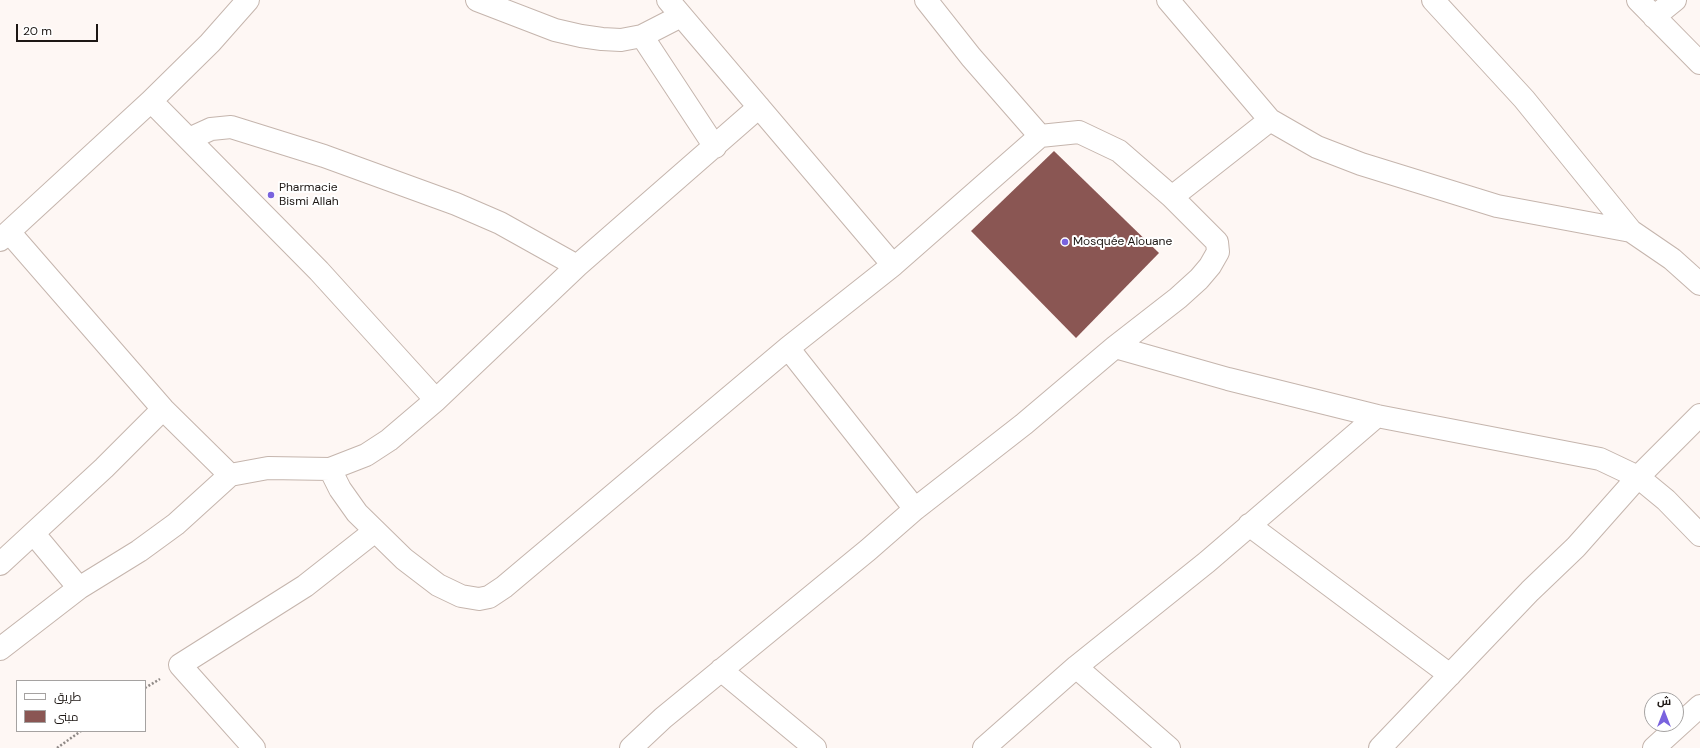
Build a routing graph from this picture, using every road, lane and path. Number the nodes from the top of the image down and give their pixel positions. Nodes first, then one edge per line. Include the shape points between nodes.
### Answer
1 (248, 0) edge
2 (476, 0) edge
3 (926, 0) edge
4 (1168, 0) edge
5 (1433, 0) edge
6 (1638, 0) edge
7 (1675, 0) edge
8 (675, 8) edge
9 (1654, 17) junction
10 (642, 36) junction
11 (1700, 63) edge
12 (151, 102) junction
13 (759, 107) junction
14 (1270, 120) junction
15 (1040, 136) junction
16 (189, 138) junction
17 (715, 147) junction
18 (1172, 197) junction
19 (1631, 231) junction
20 (5, 236) edge
21 (893, 265) junction
22 (577, 266) junction
23 (1700, 284) edge
24 (1115, 347) junction
25 (788, 348) junction
26 (436, 400) junction
27 (163, 409) junction
28 (1700, 415) edge
29 (1376, 416) junction
30 (330, 469) junction
31 (230, 475) junction
32 (1638, 478) junction
33 (915, 509) junction
34 (1249, 525) junction
35 (375, 531) junction
36 (34, 534) junction
37 (1700, 535) edge
38 (0, 564) edge
39 (79, 588) junction
40 (0, 650) edge
41 (1076, 667) junction
42 (721, 670) junction
43 (1450, 674) junction
44 (1700, 706) edge
45 (79, 732) edge
46 (57, 748) edge
47 (254, 748) edge
48 (631, 748) edge
49 (814, 748) edge
50 (984, 748) edge
51 (1169, 748) edge
52 (1380, 748) edge
53 (1654, 748) edge

1 - 12 street via 210,43
2 - 10 street via 555,30 581,36 621,40
3 - 15 street via 971,57
4 - 14 street
5 - 19 street via 1524,99
6 - 9 street
7 - 9 street
8 - 10 street
8 - 13 street
9 - 11 street
10 - 17 street
12 - 16 street
12 - 20 street
13 - 17 street
13 - 21 street
14 - 18 street
14 - 19 street via 1317,147 1412,180 1497,206
15 - 18 street via 1079,132 1097,139 1120,151
15 - 21 street
16 - 22 street via 211,130 231,127 296,146 500,223
16 - 26 street via 319,271
17 - 22 street
18 - 24 street via 1217,242 1218,252 1199,279
19 - 23 street via 1672,259
20 - 27 street
21 - 25 street
22 - 26 street
24 - 29 street
24 - 33 street via 1024,424
25 - 33 street
25 - 35 street via 489,597 479,599 461,596 438,585 404,559
26 - 30 street via 389,440 366,455
27 - 31 street
27 - 36 street
28 - 32 street
29 - 32 street via 1600,459
29 - 34 street via 1343,447
30 - 31 street via 268,468
30 - 35 street via 357,513
31 - 39 street via 176,524 139,551
32 - 37 street via 1666,500
32 - 43 street via 1576,547
33 - 42 street
34 - 41 street
34 - 43 street
35 - 47 street via 305,586 180,666
36 - 38 street
36 - 39 street
39 - 40 street
41 - 50 street
41 - 51 street
42 - 48 street
42 - 49 street
43 - 52 street
44 - 53 street
45 - 46 path

